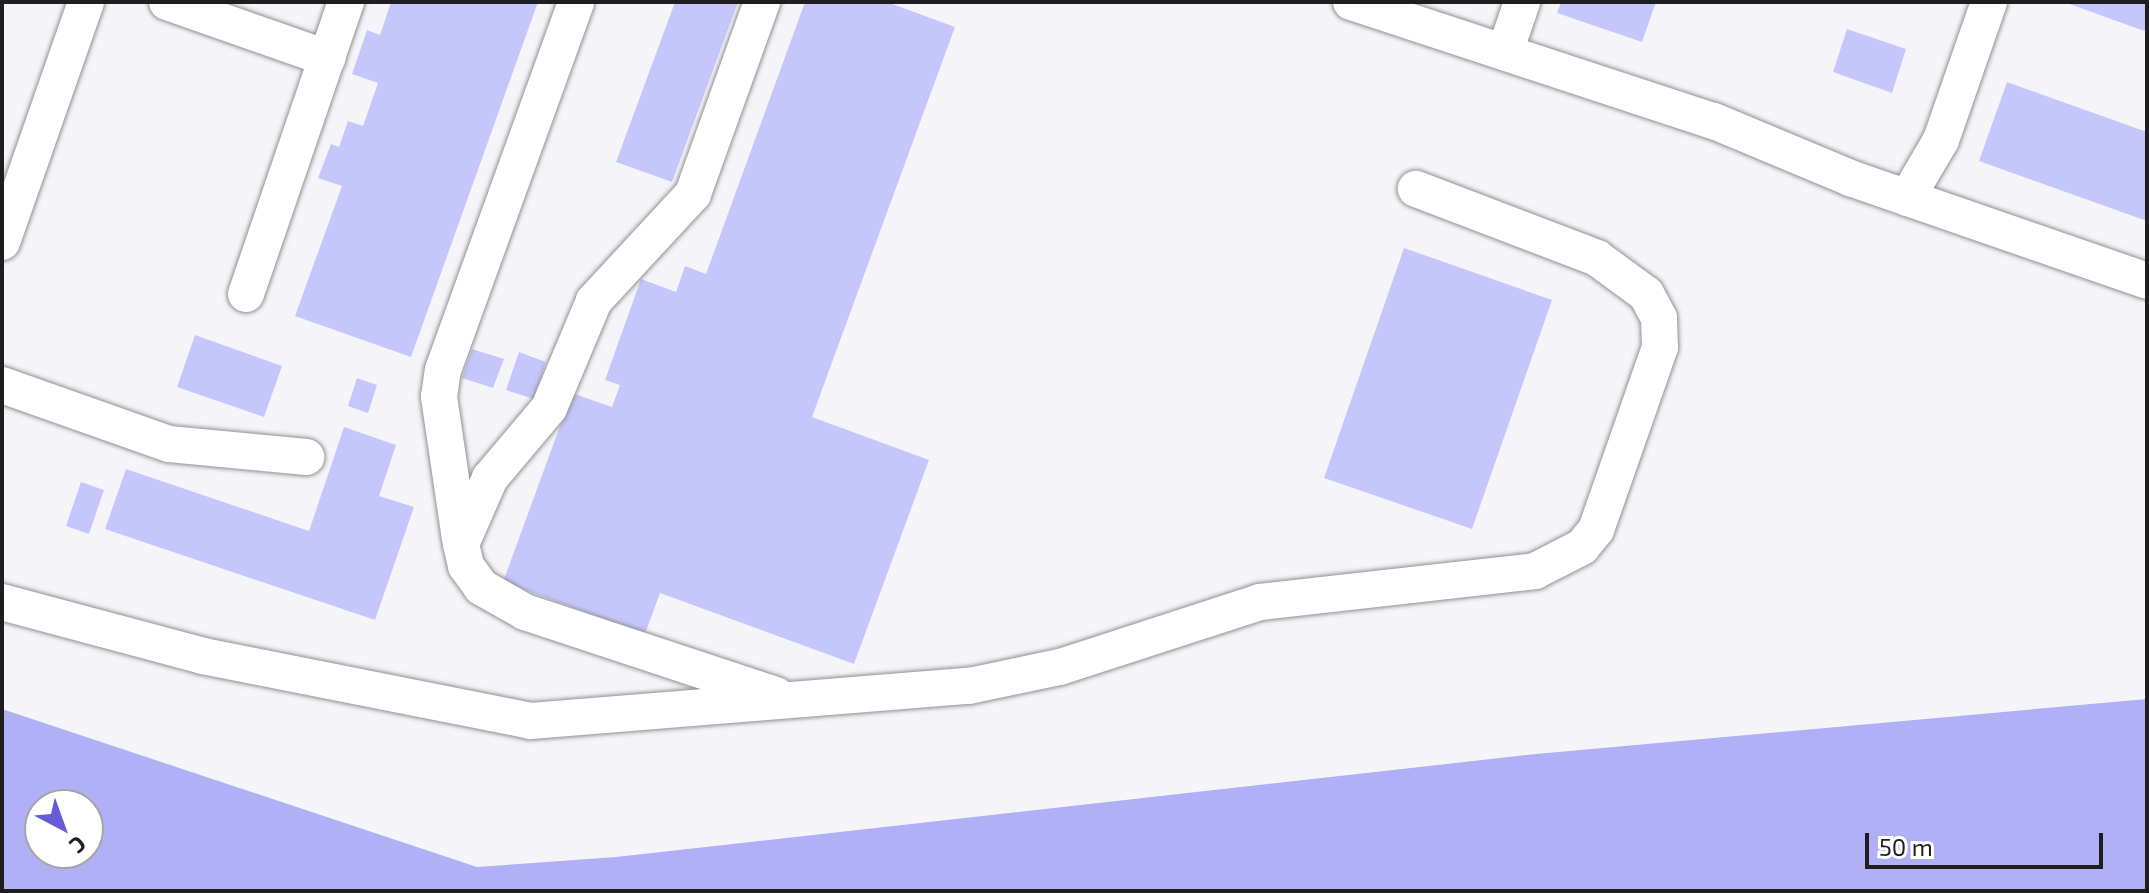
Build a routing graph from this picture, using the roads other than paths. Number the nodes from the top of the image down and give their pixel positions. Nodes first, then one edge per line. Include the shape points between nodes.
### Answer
1 (86, 2) edge
2 (167, 2) edge
3 (346, 2) edge
4 (576, 2) edge
5 (762, 2) edge
6 (1351, 2) edge
7 (1522, 2) edge
8 (1989, 2) edge
9 (1505, 52) junction
10 (327, 58) junction
11 (1416, 189) dead end
12 (1907, 198) junction
13 (2, 242) edge
14 (2147, 281) edge
15 (246, 294) dead end
16 (2, 385) edge
17 (306, 457) dead end
18 (461, 544) junction
19 (2, 602) edge
20 (669, 659) junction
21 (793, 700) junction
22 (665, 709) junction

1 - 13 street
2 - 10 street
3 - 10 street
4 - 18 street via 443,370 439,397
5 - 18 street via 693,194 602,290 549,408 490,478
6 - 9 street
7 - 9 street
8 - 12 street via 1941,140
9 - 12 street via 1759,137
10 - 15 street
11 - 21 street via 1597,258 1646,294 1659,318 1660,347 1632,432 1602,517 1582,547 1535,571 1260,602 1014,678 912,694
12 - 14 street
16 - 17 street via 169,444
18 - 20 street via 466,566 499,600
19 - 22 street via 203,656 488,717 573,720
20 - 21 street
20 - 22 street via 682,674 684,690
21 - 22 street

